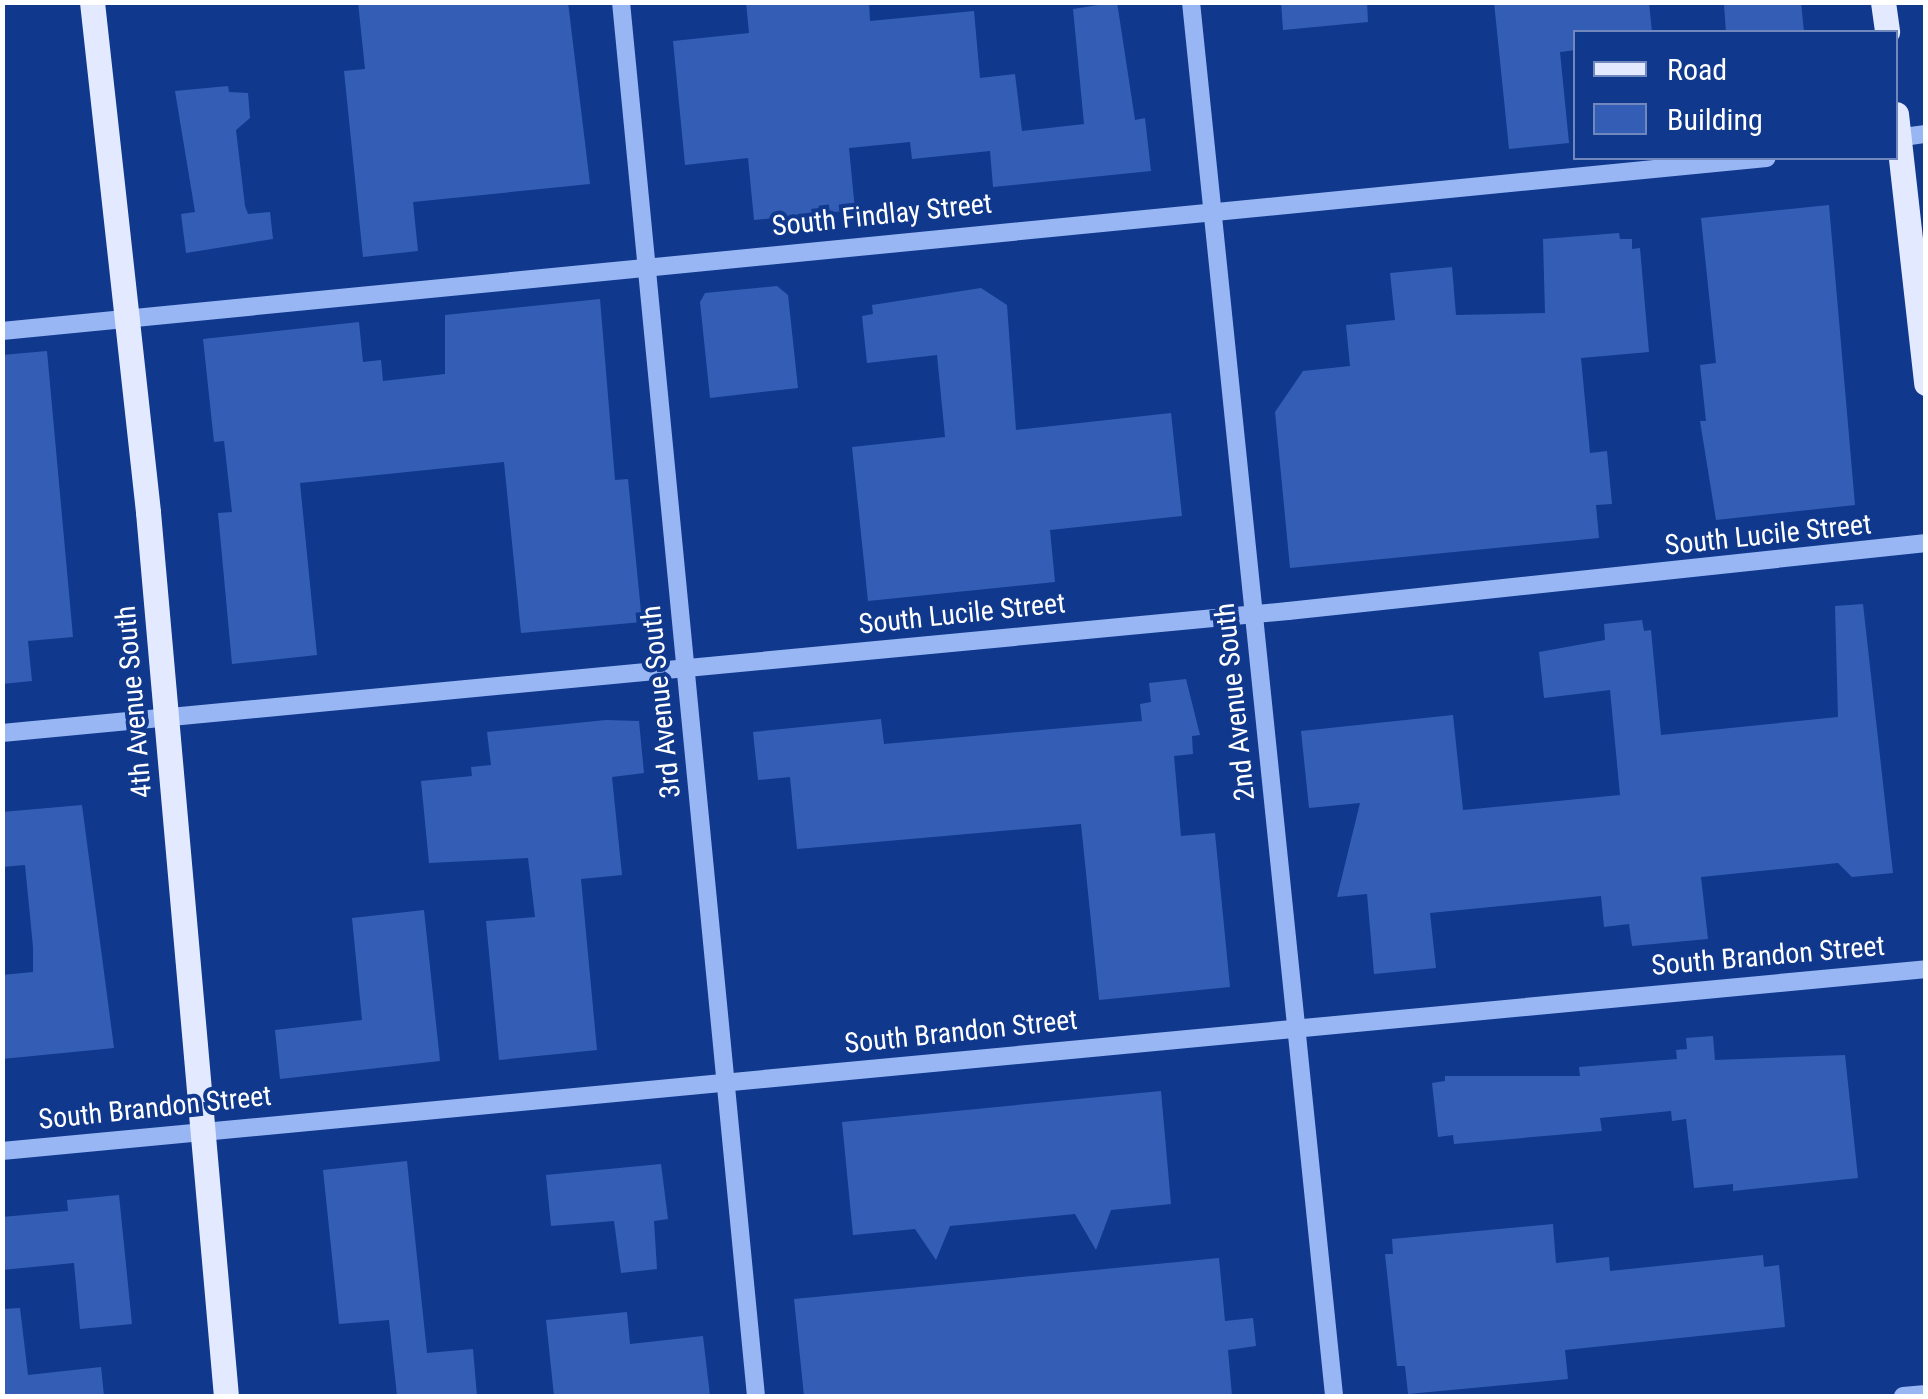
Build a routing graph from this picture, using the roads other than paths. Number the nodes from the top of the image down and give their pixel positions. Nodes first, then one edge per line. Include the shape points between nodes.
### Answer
1 (92, 2) edge
2 (621, 2) edge
3 (1192, 2) edge
4 (1883, 2) edge
5 (1886, 30) edge
6 (1898, 130) edge
7 (1926, 134) edge
8 (1898, 147) edge
9 (1745, 160) edge
10 (1212, 208) junction
11 (648, 266) junction
12 (128, 319) junction
13 (2, 331) edge
14 (1926, 383) edge
15 (1926, 543) edge
16 (1254, 612) junction
17 (684, 668) junction
18 (165, 718) junction
19 (2, 732) edge
20 (1926, 970) edge
21 (1296, 1027) junction
22 (727, 1083) junction
23 (200, 1130) junction
24 (2, 1151) edge
25 (1926, 1394) edge
26 (226, 1396) edge
27 (756, 1396) edge
28 (1334, 1396) edge
29 (1903, 1396) edge

1 - 12 main road, 4th Avenue South
2 - 11 street, 3rd Avenue South
3 - 10 street, 2nd Avenue South
4 - 5 main road
6 - 7 street
8 - 14 main road
9 - 10 street, South Findlay Street
10 - 11 street, South Findlay Street
10 - 16 street, 2nd Avenue South
11 - 12 street, South Findlay Street
11 - 17 street, 3rd Avenue South
12 - 13 street, South Findlay Street
12 - 18 main road, 4th Avenue South
15 - 16 street, South Lucile Street
16 - 17 street, South Lucile Street
16 - 21 street, 2nd Avenue South
17 - 18 street, South Lucile Street
17 - 22 street, 3rd Avenue South
18 - 19 street, South Lucile Street
18 - 23 main road, 4th Avenue South
20 - 21 street, South Brandon Street
21 - 22 street, South Brandon Street
21 - 28 street, 2nd Avenue South
22 - 23 street, South Brandon Street
22 - 27 street, 3rd Avenue South
23 - 24 street, South Brandon Street
23 - 26 main road, 4th Avenue South
25 - 29 street

